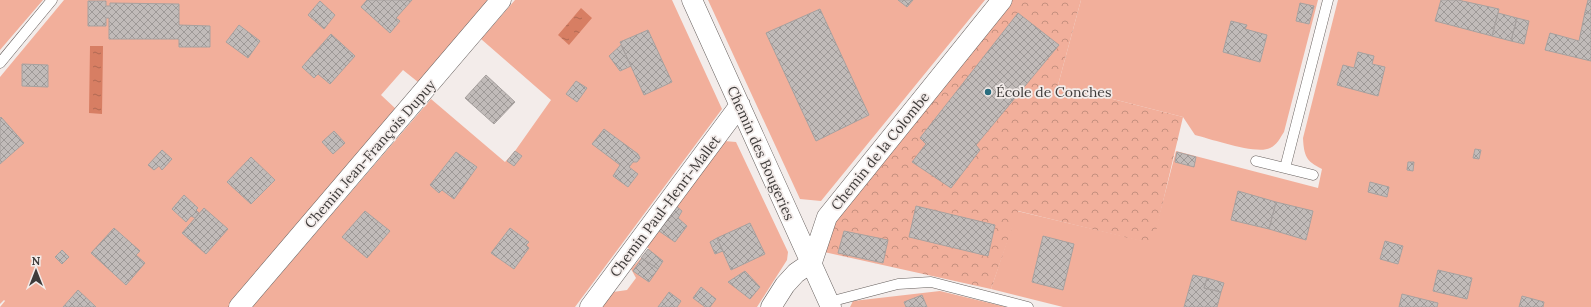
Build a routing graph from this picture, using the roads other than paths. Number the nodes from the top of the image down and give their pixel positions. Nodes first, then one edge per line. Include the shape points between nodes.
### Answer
1 (52, 0) edge
2 (502, 0) edge
3 (692, 0) edge
4 (1002, 0) edge
5 (1328, 0) edge
6 (0, 63) edge
7 (740, 105) junction
8 (1256, 161) dead end
9 (1285, 168) junction
10 (1313, 175) dead end
11 (812, 262) junction
12 (830, 305) edge
13 (239, 307) edge
14 (590, 307) edge
15 (771, 307) edge
16 (1028, 307) edge

1 - 6 lane
2 - 13 street, Chemin Jean-François Dupuy
3 - 7 street, Chemin des Bougeries
4 - 11 street, Chemin de la Colombe via 827,217
5 - 9 lane
7 - 11 street, Chemin des Bougeries
7 - 14 street, Chemin Paul-Henri-Mallet
8 - 9 lane
9 - 10 lane
11 - 12 street, Chemin des Bougeries
11 - 15 street via 785,285
12 - 16 lane via 898,284 931,282

